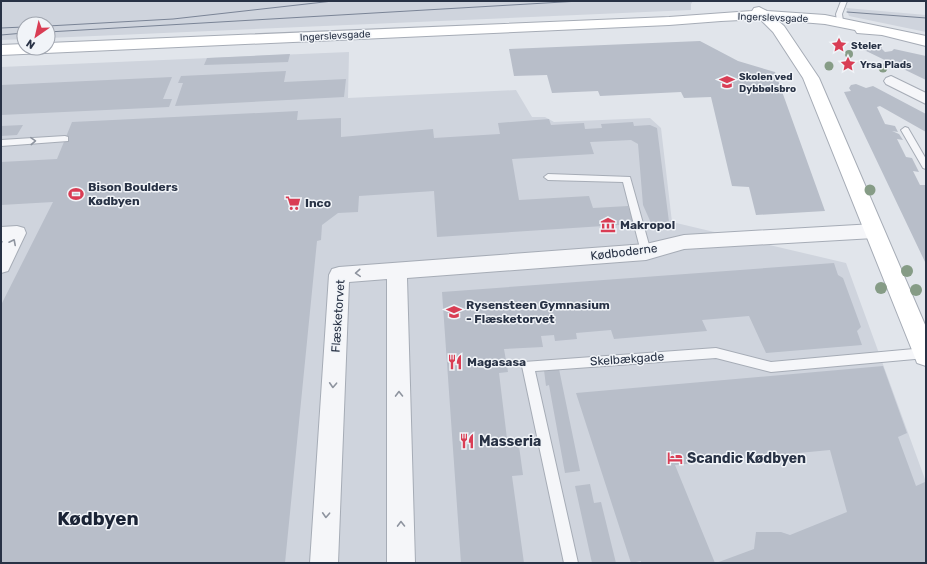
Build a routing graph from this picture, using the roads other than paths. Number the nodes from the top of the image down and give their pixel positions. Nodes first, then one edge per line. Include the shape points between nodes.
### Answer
1 (750, 1) edge
2 (764, 1) edge
3 (844, 1) edge
4 (773, 20) junction
5 (840, 21) junction
6 (876, 31) junction
7 (926, 41) edge
8 (1, 50) edge
9 (892, 81) dead end
10 (926, 99) edge
11 (905, 130) dead end
12 (65, 140) dead end
13 (1, 143) edge
14 (926, 166) edge
15 (548, 177) dead end
16 (874, 231) junction
17 (1, 234) edge
18 (646, 252) junction
19 (1, 265) edge
20 (397, 271) junction
21 (926, 354) edge
22 (324, 563) edge
23 (401, 563) edge
24 (571, 563) edge

1 - 4 street
2 - 4 street
3 - 5 lane via 839,14
4 - 5 street, Ingerslevsgade via 810,17
4 - 6 street, Ingerslevsgade
4 - 8 street, Ingerslevsgade via 729,27 669,21
4 - 16 street, Skelbækgade via 811,78
5 - 6 street, Ingerslevsgade
6 - 7 street, Ingerslevsgade
9 - 10 street
11 - 14 lane
13 -> 12 lane
15 - 18 lane via 627,179
16 - 18 street, Kødboderne via 684,242
16 - 21 street, Skelbækgade
19 -> 17 street via 17,233
18 - 20 street, Kødboderne
20 -> 22 street, Flæsketorvet via 339,274
23 -> 20 street
21 - 24 lane, Skelbækgade via 771,367 716,353 528,366

